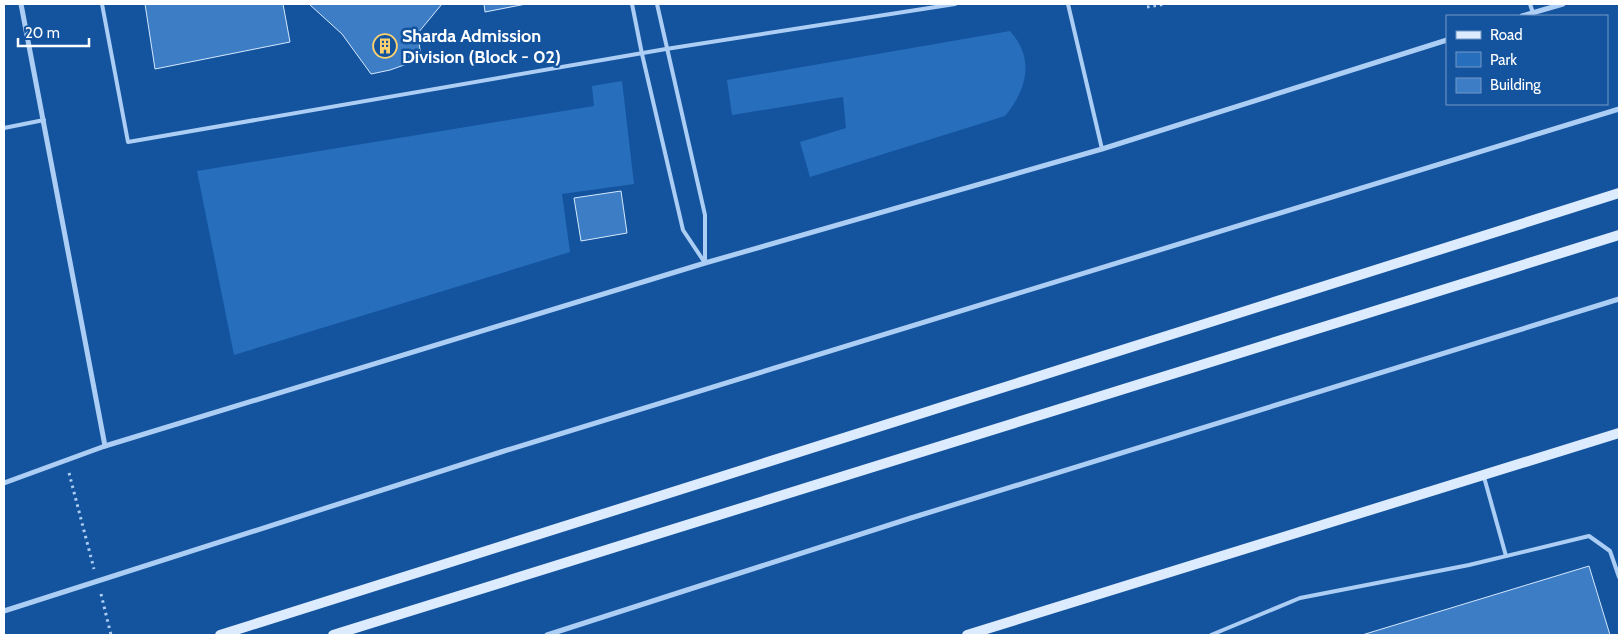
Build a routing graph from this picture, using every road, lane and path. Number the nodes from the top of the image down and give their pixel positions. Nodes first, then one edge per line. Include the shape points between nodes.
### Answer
1 (21, 4) edge
2 (102, 4) edge
3 (632, 4) edge
4 (657, 4) edge
5 (955, 4) edge
6 (1068, 4) edge
7 (1166, 4) edge
8 (1530, 4) edge
9 (1562, 4) edge
10 (1147, 7) dead end
11 (1533, 13) junction
12 (1526, 15) edge
13 (1446, 40) edge
14 (666, 49) junction
15 (642, 54) junction
16 (1619, 109) edge
17 (44, 120) junction
18 (4, 128) edge
19 (1102, 149) junction
20 (1619, 193) edge
21 (1619, 235) edge
22 (705, 263) junction
23 (1619, 299) edge
24 (1619, 433) edge
25 (105, 446) junction
26 (65, 461) junction
27 (1484, 475) junction
28 (4, 483) edge
29 (1506, 556) junction
30 (1619, 577) edge
31 (98, 580) junction
32 (4, 611) edge
33 (111, 635) edge
34 (220, 635) edge
35 (333, 635) edge
36 (547, 635) edge
37 (967, 635) edge
38 (1211, 635) edge

1 - 17 street
2 - 15 lane via 128,142
3 - 15 lane
4 - 14 lane
5 - 14 lane
6 - 19 lane
7 - 10 path
8 - 11 lane
9 - 11 street
11 - 12 street
13 - 19 street
14 - 15 lane
14 - 22 lane via 705,215
15 - 22 lane via 683,230
16 - 31 street via 510,449
17 - 18 lane
17 - 25 street
19 - 22 street
20 - 34 street
21 - 35 street
22 - 25 street
23 - 36 street via 911,518
24 - 27 street
25 - 26 street
26 - 28 street
26 - 31 path
27 - 29 lane
27 - 37 street
29 - 30 lane via 1589,536 1610,551
29 - 38 lane via 1300,598
31 - 32 street
31 - 33 path

